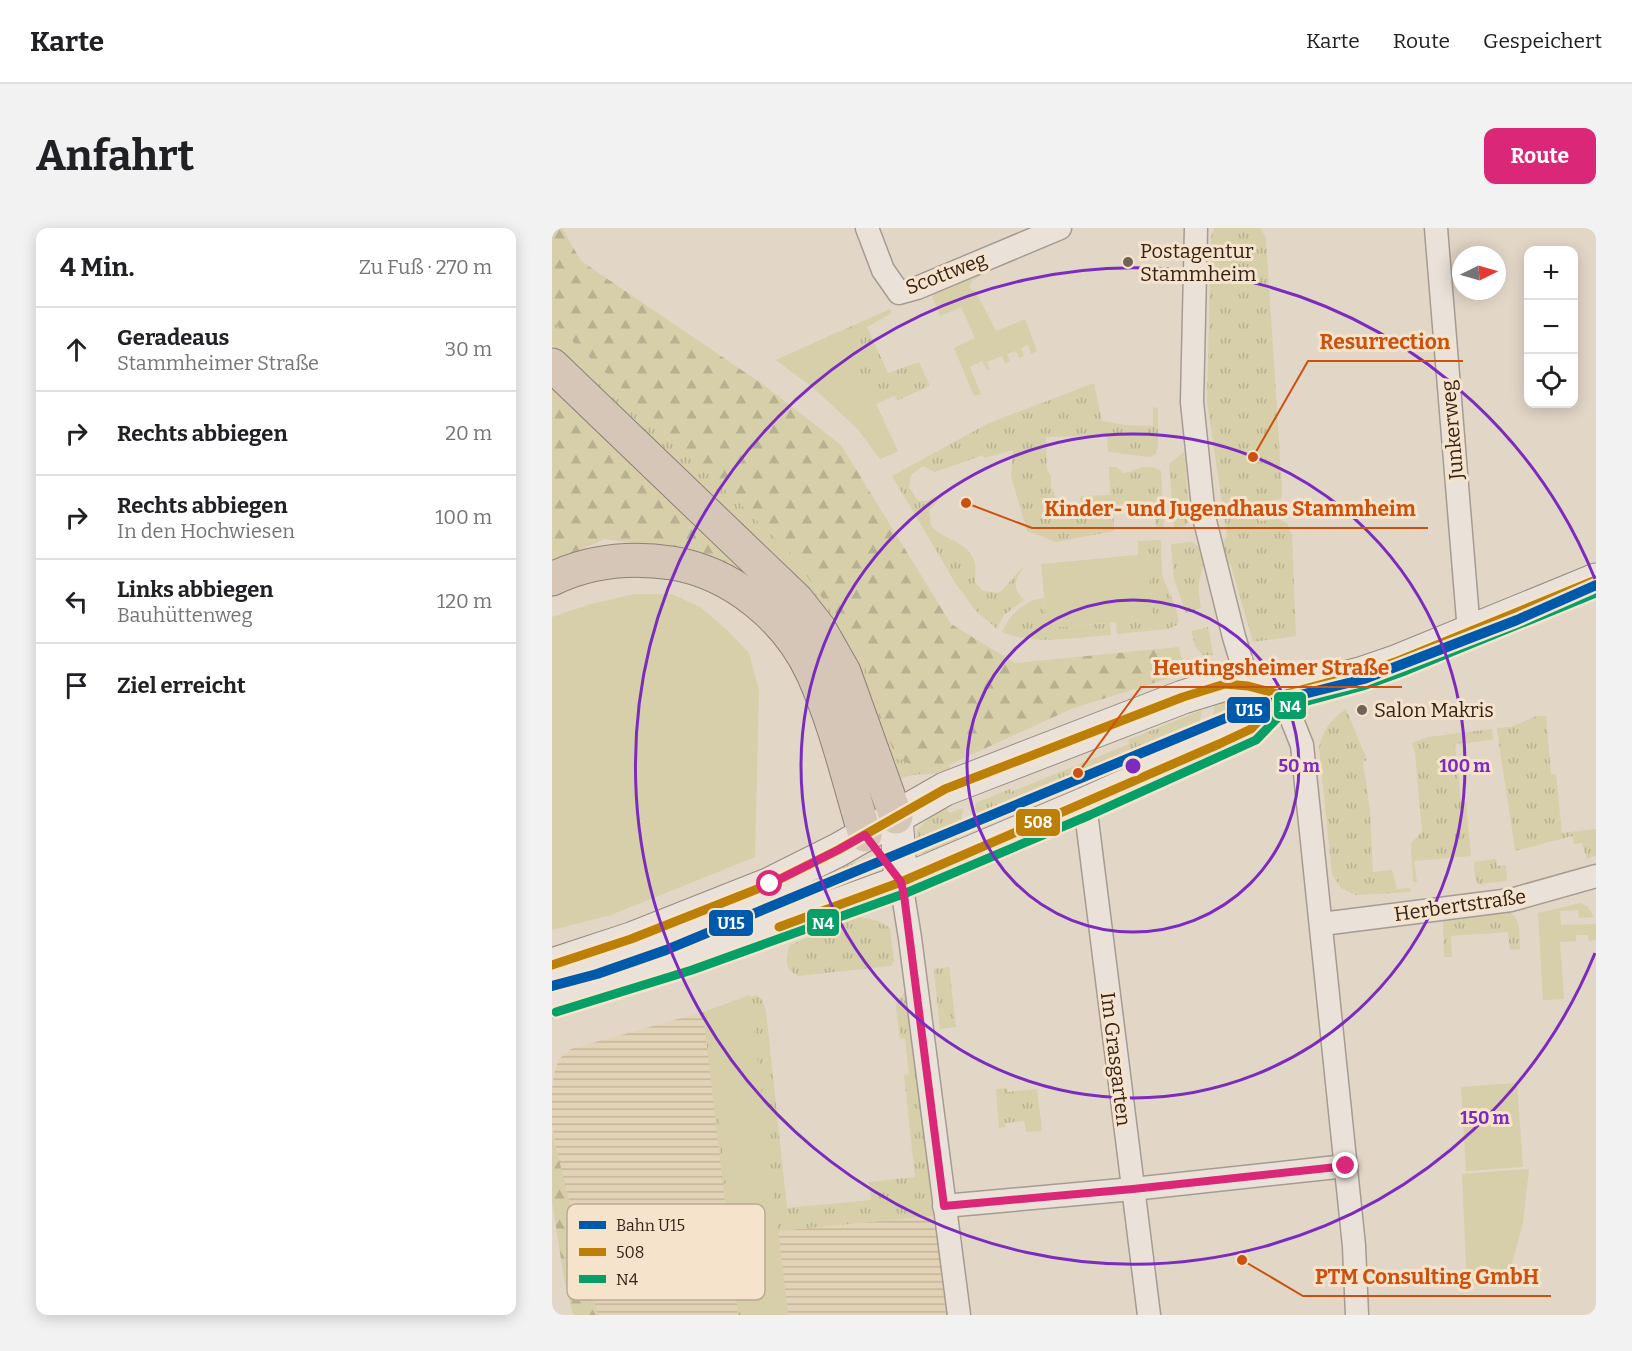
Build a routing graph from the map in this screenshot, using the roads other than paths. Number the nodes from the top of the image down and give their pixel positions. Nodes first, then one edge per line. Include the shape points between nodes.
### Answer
1 (867, 228) edge
2 (1060, 228) edge
3 (1196, 228) edge
4 (1436, 228) edge
5 (552, 365) edge
6 (552, 579) edge
7 (1596, 580) edge
8 (1469, 632) junction
9 (1248, 686) junction
10 (1282, 694) junction
11 (1260, 718) junction
12 (1085, 804) junction
13 (896, 817) junction
14 (865, 835) junction
15 (1596, 876) edge
16 (901, 882) junction
17 (1322, 924) junction
18 (552, 965) edge
19 (552, 1001) edge
20 (1346, 1166) junction
21 (1133, 1189) junction
22 (944, 1206) junction
23 (958, 1315) edge
24 (1149, 1315) edge
25 (1357, 1315) edge

1 - 2 street, Scottweg via 883,270 899,293
3 - 9 street via 1192,402 1203,505 1212,555
4 - 8 street, Junkerweg
5 - 13 highway via 797,600 819,628 844,672
6 - 14 highway via 604,562 662,562 703,572 754,600 781,626 813,675
7 - 8 street
8 - 10 street via 1360,674
9 - 10 street
9 - 11 street
9 - 13 street via 1225,684 1183,697 955,785
10 - 11 street
10 - 17 street via 1302,745
11 - 12 street via 1251,729
12 - 16 street
12 - 21 street, Im Grasgarten
13 - 14 street
13 - 16 street
14 - 16 street
14 - 18 street via 770,884 631,939
15 - 17 street, Herbertstraße via 1511,900
16 - 19 street via 679,962
16 - 22 street
17 - 20 street
20 - 21 street
20 - 25 street
21 - 22 street
21 - 24 street, Im Grasgarten
22 - 23 street

